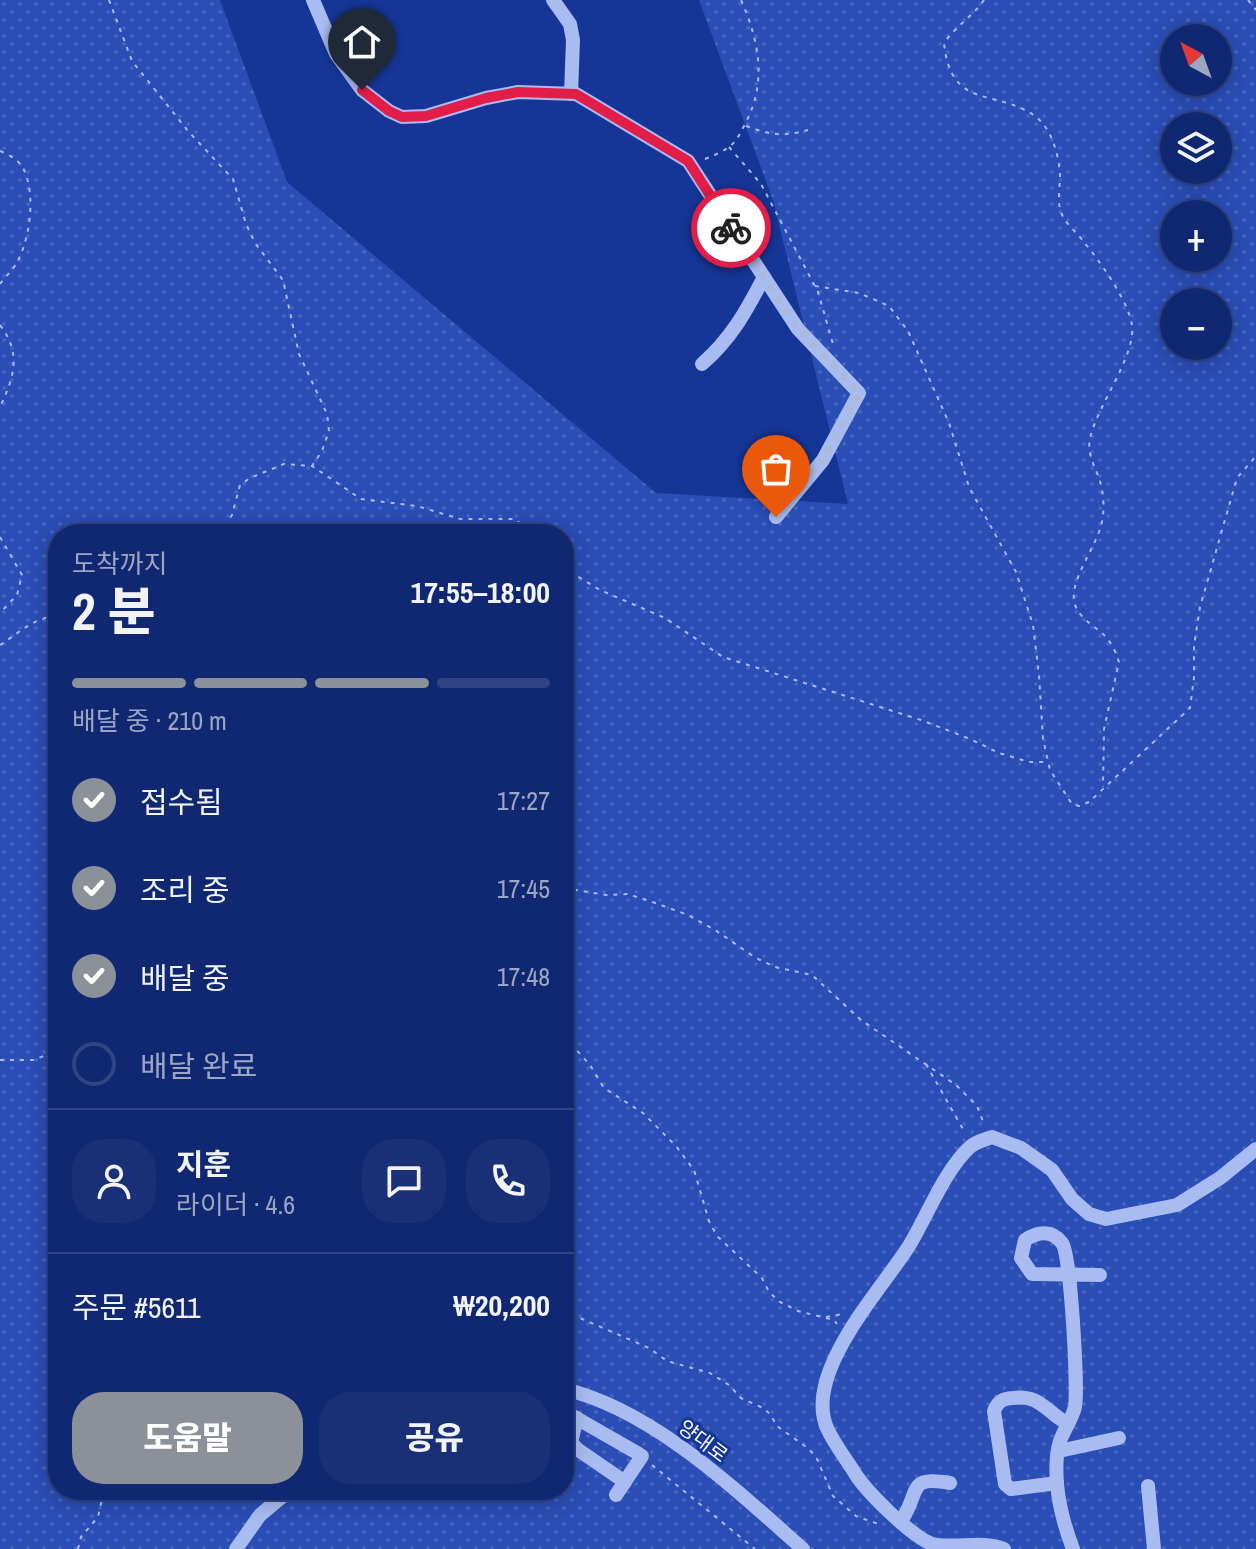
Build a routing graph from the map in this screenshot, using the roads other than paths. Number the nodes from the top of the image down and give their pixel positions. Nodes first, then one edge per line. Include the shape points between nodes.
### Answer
1 (313, 0) edge
2 (553, 0) edge
3 (571, 94) junction
4 (764, 277) junction
5 (702, 364) dead end
6 (776, 517) dead end
7 (1256, 1149) edge
8 (1100, 1275) dead end
9 (574, 1391) edge
10 (574, 1416) edge
11 (1068, 1424) junction
12 (1119, 1438) dead end
13 (574, 1446) edge
14 (1059, 1451) junction
15 (625, 1482) junction
16 (950, 1483) dead end
17 (1057, 1483) junction
18 (1148, 1486) dead end
19 (616, 1495) dead end
20 (278, 1500) edge
21 (901, 1521) junction
22 (236, 1549) edge
23 (803, 1549) edge
24 (1004, 1549) edge
25 (1073, 1549) edge
26 (1154, 1549) edge

1 - 3 street via 336,54 362,90 402,117 426,116 518,92
2 - 3 street via 570,24
3 - 4 street via 688,161
4 - 5 street via 742,319
4 - 6 street via 798,329 859,393 823,460
7 - 21 street via 1177,1205 1106,1219 1089,1214 1052,1170 1021,1148 992,1137 972,1144 837,1351 821,1397 826,1427 867,1492
8 - 11 street via 1069,1273 1078,1380
9 - 23 street, 양대로 via 647,1425
10 - 15 street via 640,1455
11 - 14 street
11 - 17 street via 1026,1396 1003,1399 994,1411 1005,1484 1011,1489
12 - 14 street
13 - 15 street
14 - 17 street
15 - 19 street
16 - 21 street via 920,1483
17 - 25 street
18 - 26 street
20 - 22 street
21 - 24 street via 931,1544

